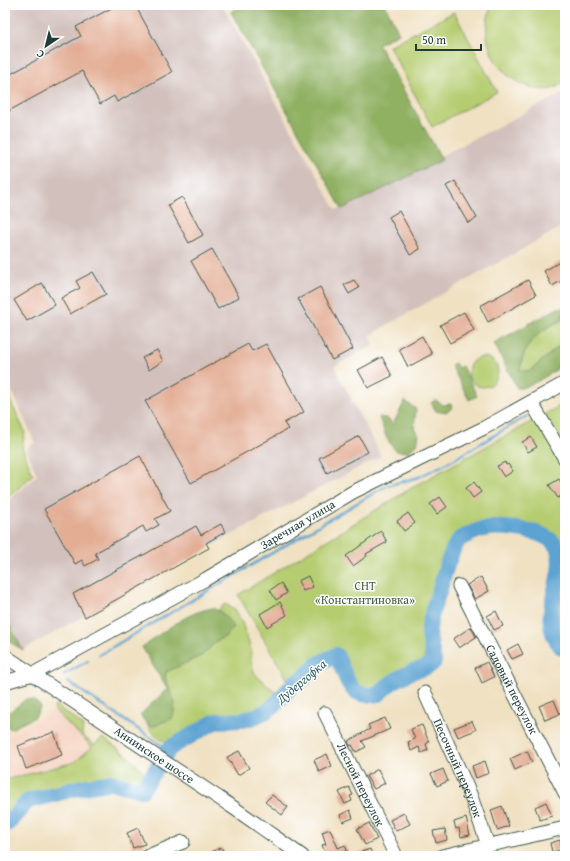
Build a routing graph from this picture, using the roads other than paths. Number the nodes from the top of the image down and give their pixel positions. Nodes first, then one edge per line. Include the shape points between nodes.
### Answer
1 (565, 383) edge
2 (531, 402) junction
3 (565, 460) edge
4 (459, 586) dead end
5 (5, 656) edge
6 (33, 674) junction
7 (5, 682) edge
8 (425, 693) dead end
9 (325, 713) dead end
10 (565, 793) edge
11 (565, 828) edge
12 (183, 842) dead end
13 (488, 845) junction
14 (148, 856) edge
15 (302, 856) edge
16 (396, 856) edge
17 (442, 856) edge

1 - 2 street, Заречная улица
2 - 3 street
2 - 6 street, Заречная улица via 353,492 206,579
4 - 10 street, Садовый переулок
5 - 6 street, Аннинское шоссе
6 - 7 street, Заречная улица
6 - 15 street, Аннинское шоссе
8 - 13 street, Песочный переулок via 470,794
9 - 16 street, Лесной переулок
11 - 13 street
12 - 14 street
13 - 17 street

